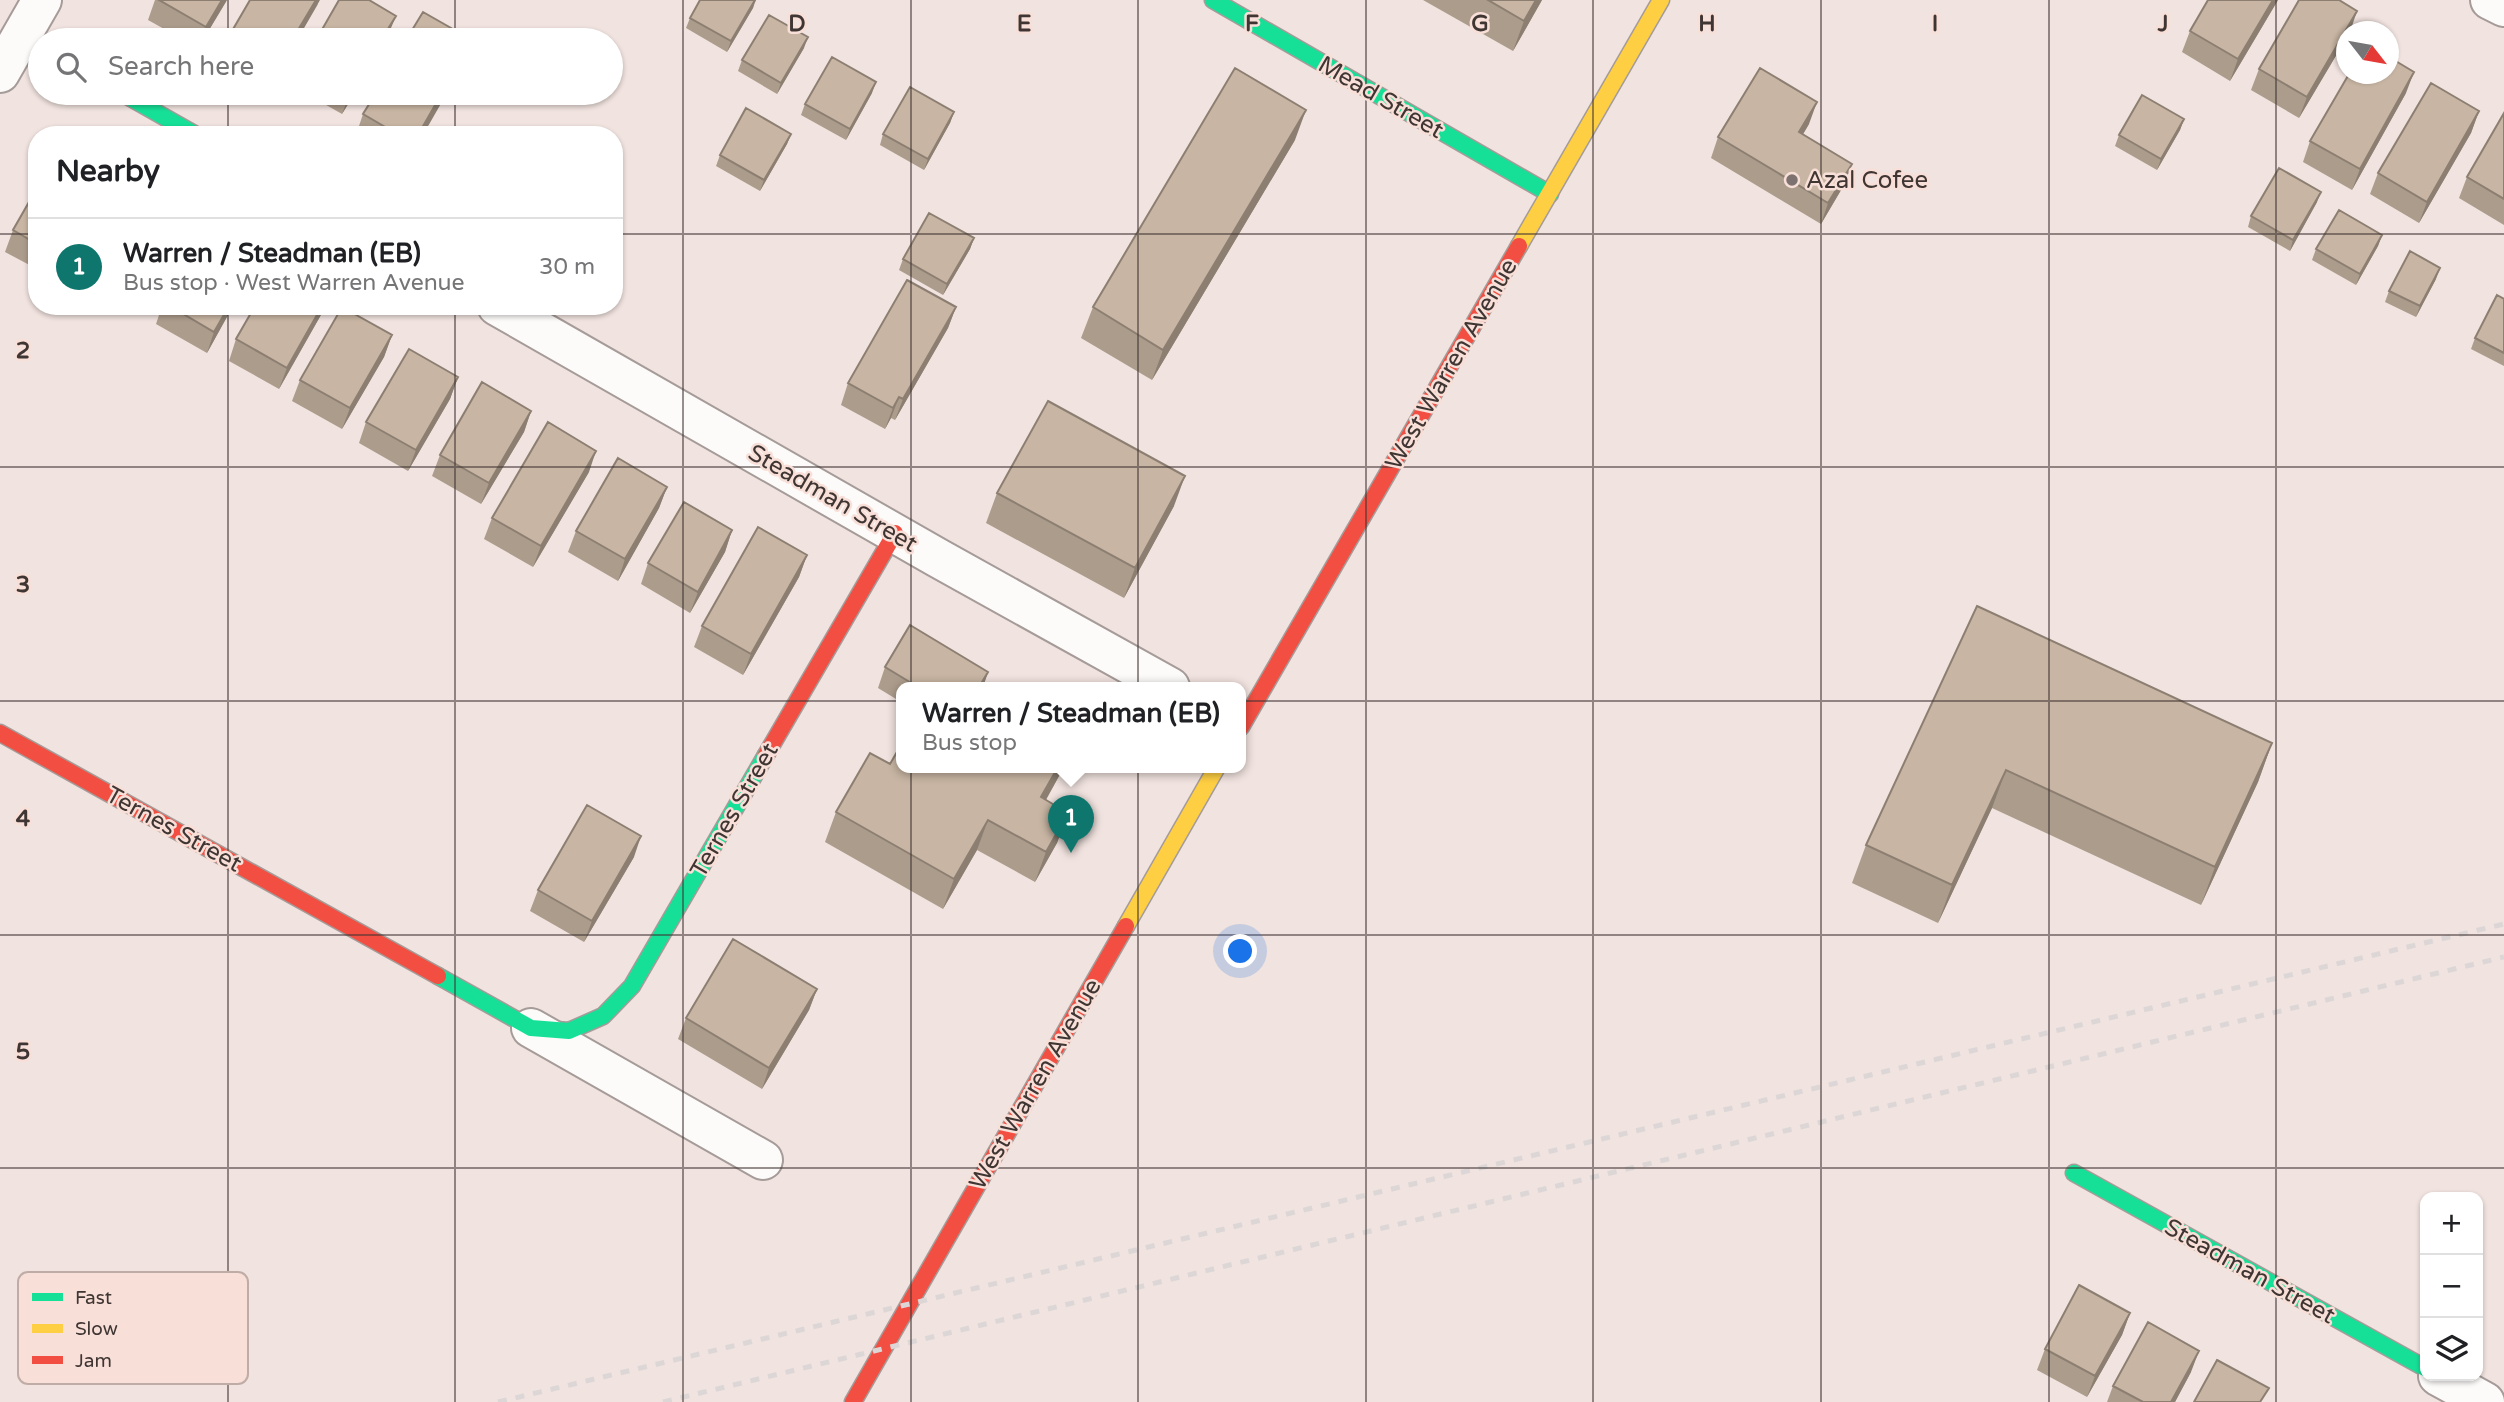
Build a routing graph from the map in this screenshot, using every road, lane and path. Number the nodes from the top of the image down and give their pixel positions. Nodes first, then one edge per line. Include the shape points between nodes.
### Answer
1 (42, 0) edge
2 (1213, 0) edge
3 (1661, 0) edge
4 (2490, 0) edge
5 (2504, 7) edge
6 (20, 36) edge
7 (0, 73) edge
8 (143, 105) edge
9 (180, 126) edge
10 (1549, 194) junction
11 (513, 315) edge
12 (895, 533) junction
13 (1161, 682) edge
14 (1246, 717) edge
15 (0, 733) edge
16 (1214, 773) edge
17 (531, 1028) junction
18 (763, 1160) dead end
19 (2074, 1173) dead end
20 (2420, 1365) edge
21 (2447, 1381) edge
22 (853, 1402) edge
23 (2485, 1402) edge

1 - 6 street
2 - 10 street, Mead Street
3 - 10 street, West Warren Avenue
4 - 5 street
6 - 7 street
8 - 9 street
10 - 14 street, West Warren Avenue
11 - 12 street, Steadman Street
12 - 13 street, Steadman Street
12 - 17 street, Ternes Street via 632,986 603,1016 569,1031
15 - 17 street, Ternes Street
16 - 22 street, West Warren Avenue
17 - 18 street, Ternes Street
19 - 20 street, Steadman Street
21 - 23 street

